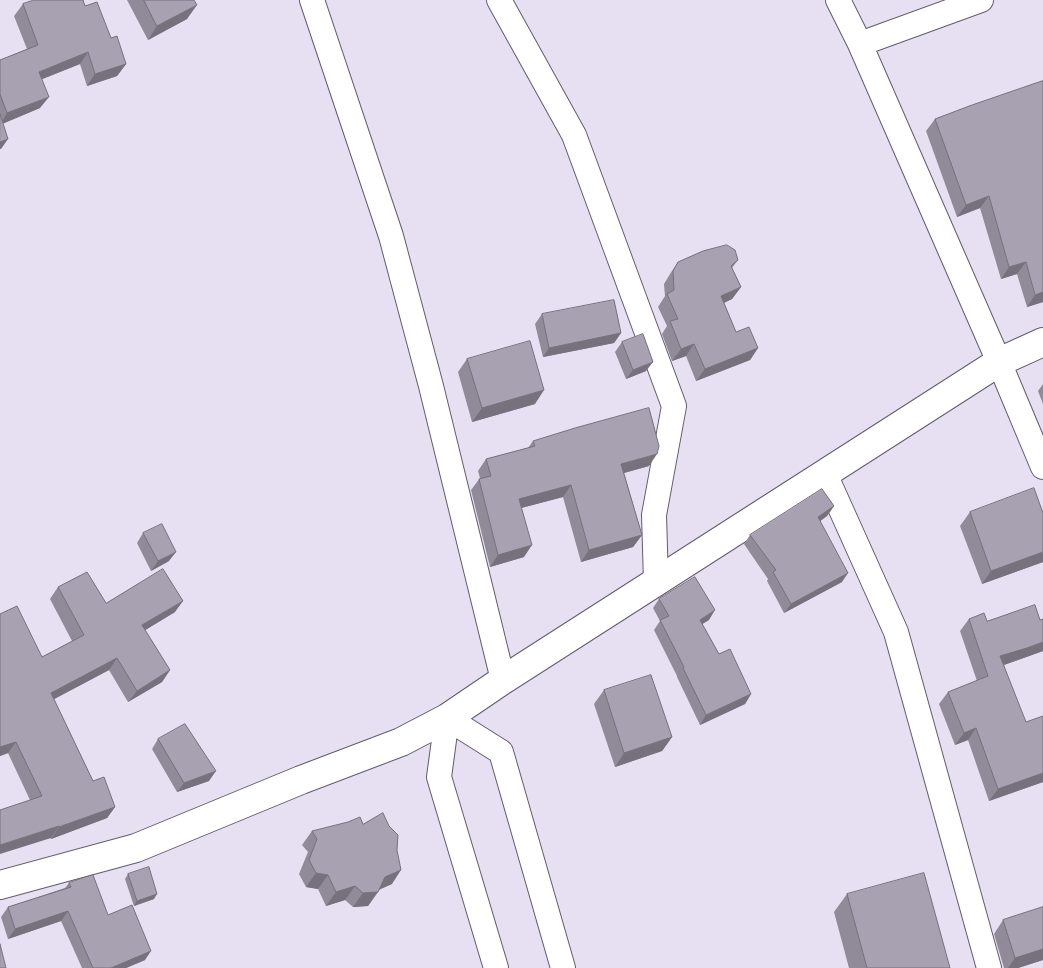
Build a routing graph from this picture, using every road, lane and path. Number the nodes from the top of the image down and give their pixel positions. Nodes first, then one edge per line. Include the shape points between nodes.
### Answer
1 (312, 0) edge
2 (499, 0) edge
3 (838, 0) edge
4 (981, 0) edge
5 (860, 44) junction
6 (1043, 342) edge
7 (999, 362) junction
8 (1043, 467) edge
9 (825, 474) junction
10 (656, 582) junction
11 (503, 680) junction
12 (447, 718) junction
13 (0, 885) edge
14 (496, 968) edge
15 (563, 968) edge
16 (989, 968) edge

1 - 11 street via 391,236
2 - 10 street via 574,134 674,406 654,515
3 - 5 street
4 - 5 street
5 - 7 street
6 - 7 street
7 - 8 street
7 - 9 street
9 - 10 street
9 - 16 street via 896,632
10 - 11 street
11 - 12 street
12 - 13 street via 401,742 136,848
12 - 14 street via 439,777
12 - 15 street via 501,752

